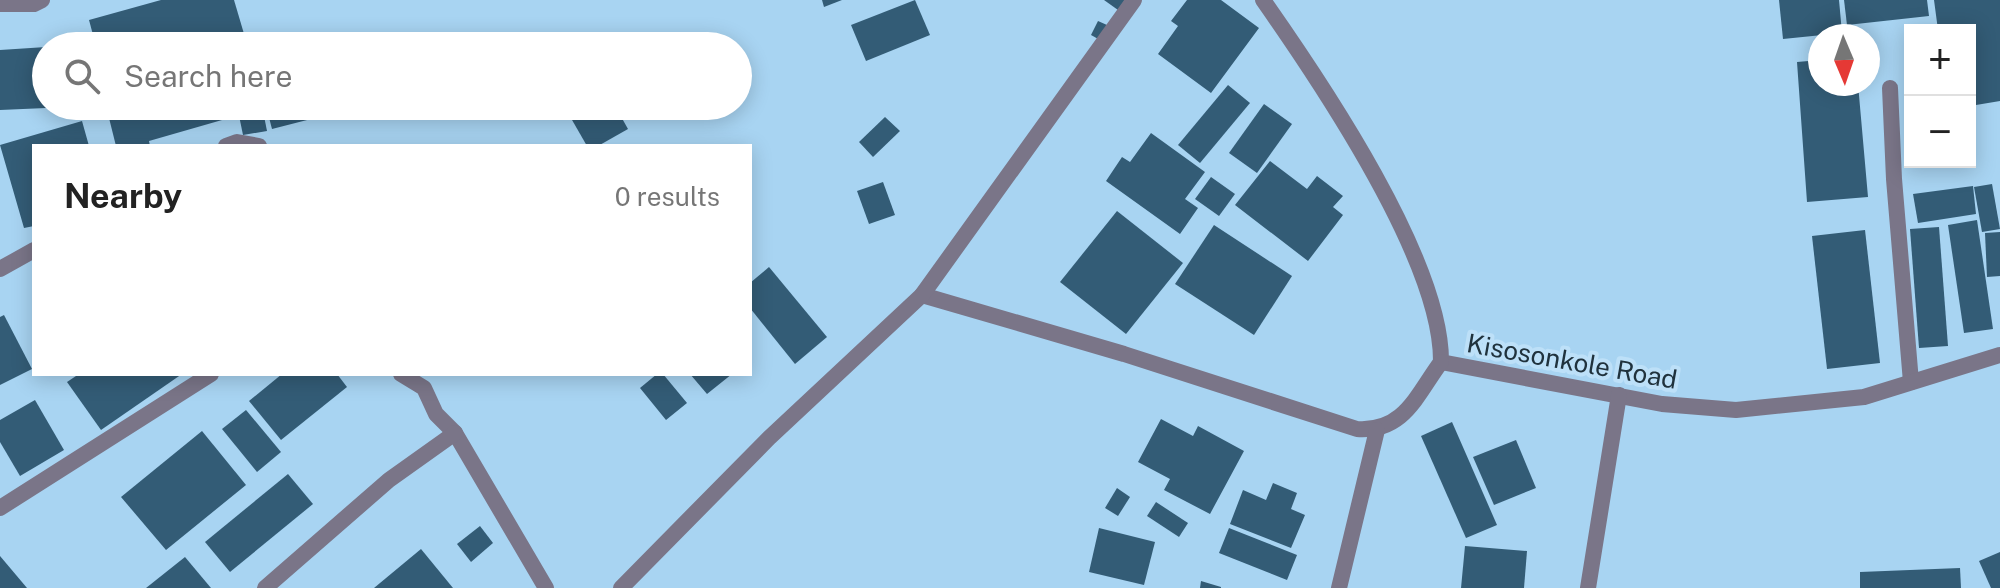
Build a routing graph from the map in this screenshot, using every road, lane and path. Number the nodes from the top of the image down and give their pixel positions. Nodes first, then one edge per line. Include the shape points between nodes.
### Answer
1 (42, 0) edge
2 (1134, 0) edge
3 (1263, 0) edge
4 (0, 4) edge
5 (1890, 88) dead end
6 (232, 144) edge
7 (256, 144) edge
8 (32, 251) edge
9 (0, 269) edge
10 (922, 295) junction
11 (2000, 355) edge
12 (1441, 362) junction
13 (208, 376) edge
14 (404, 376) edge
15 (1911, 382) junction
16 (1619, 395) junction
17 (1377, 430) junction
18 (455, 433) junction
19 (0, 508) edge
20 (265, 588) edge
21 (546, 588) edge
22 (621, 588) edge
23 (1339, 588) edge
24 (1588, 588) edge

1 - 4 street
2 - 10 street
3 - 12 street, Kisosonkole Road via 1403,231 1429,294 1441,337
5 - 15 street
6 - 7 street
8 - 9 street
10 - 17 street via 1357,429
10 - 22 street via 769,438
11 - 15 street, Kisosonkole Road
12 - 16 street, Kisosonkole Road
12 - 17 street via 1399,420
13 - 19 street
14 - 18 street via 424,388 436,414
15 - 16 street, Kisosonkole Road via 1864,397 1736,410
16 - 24 street
17 - 23 street
18 - 20 street via 389,480
18 - 21 street

